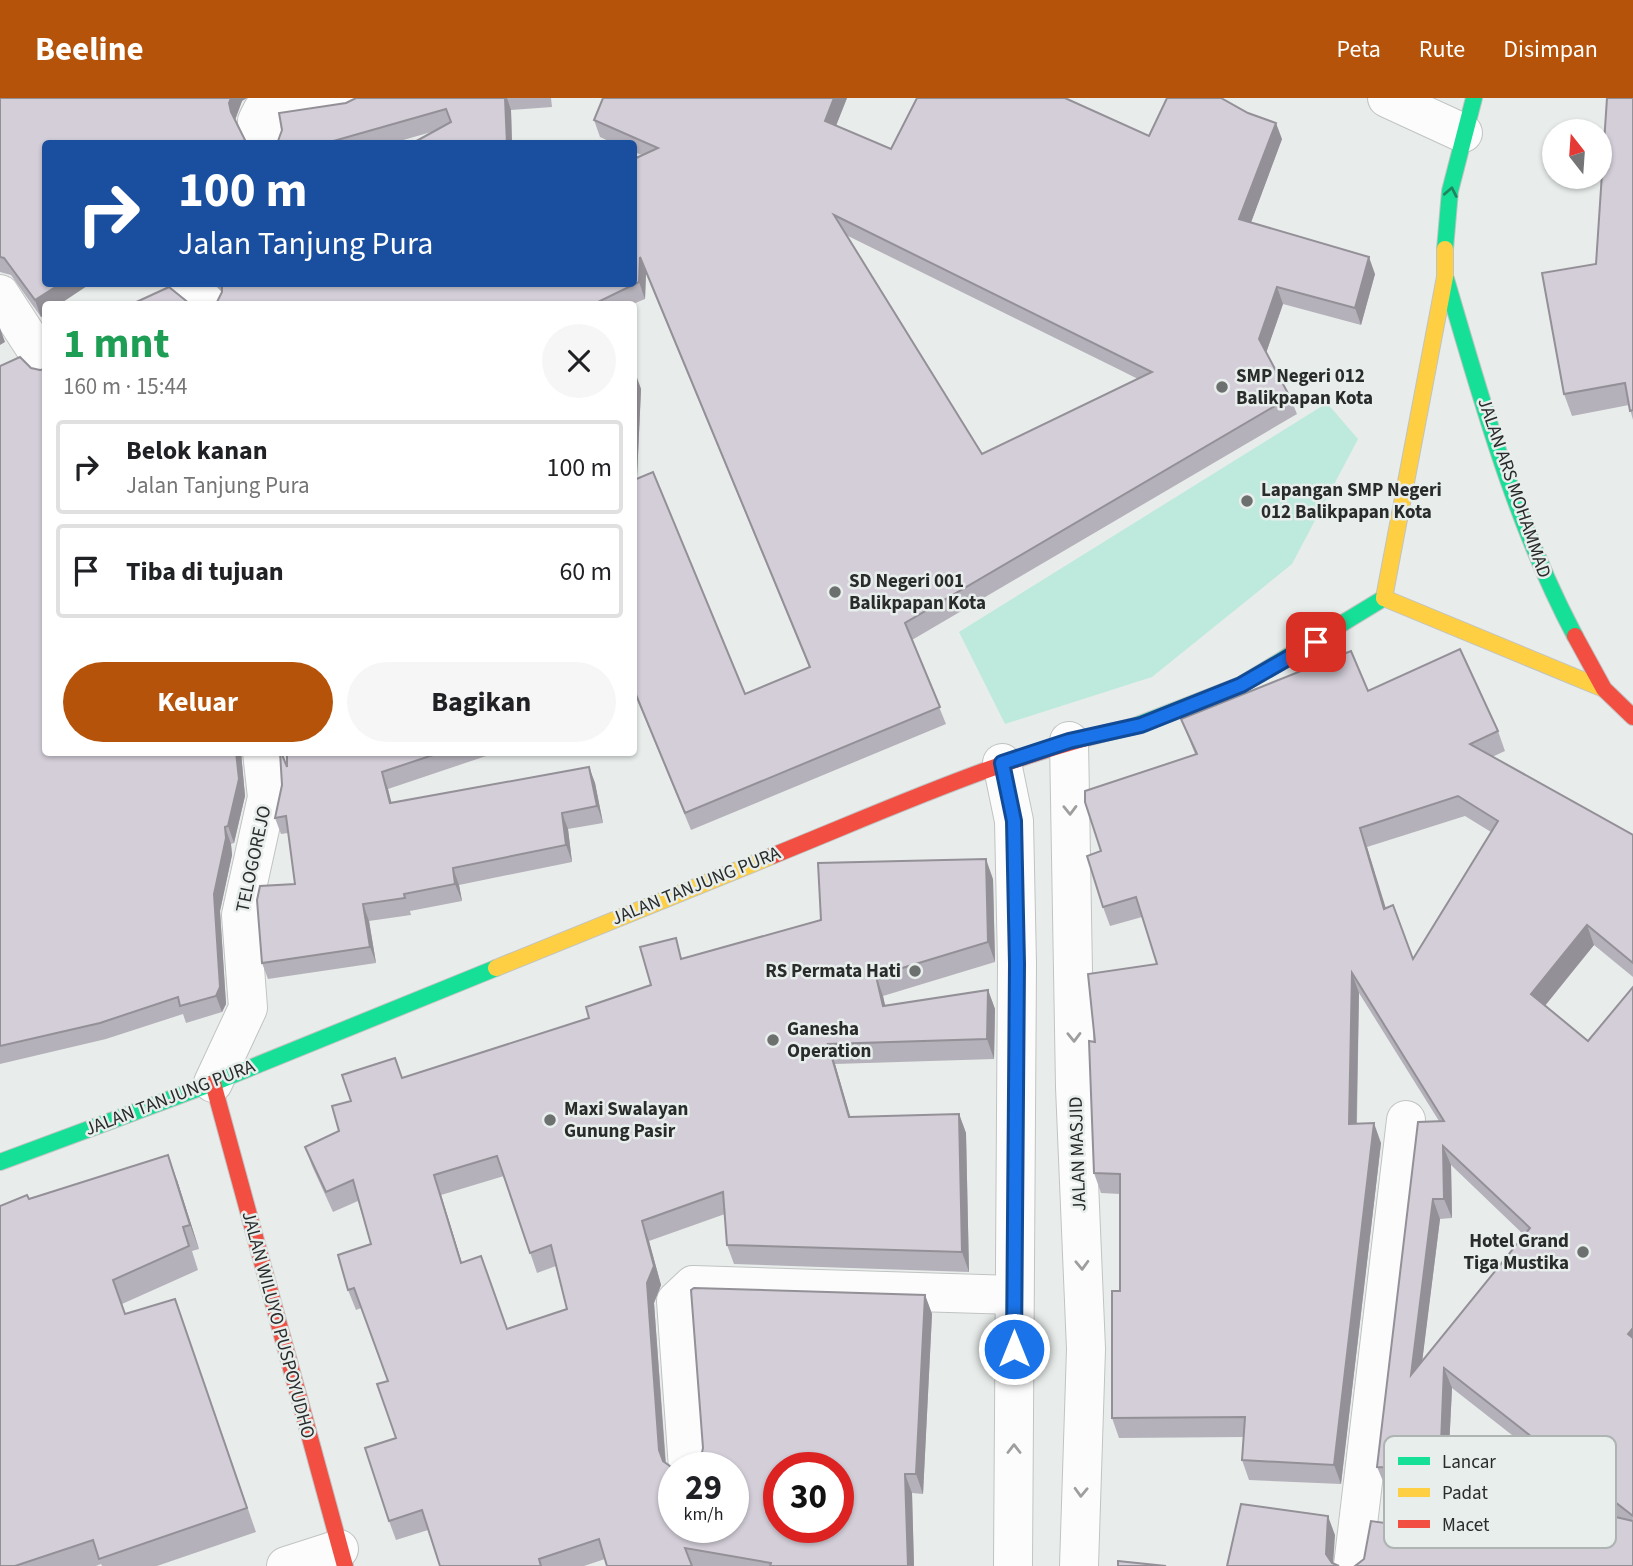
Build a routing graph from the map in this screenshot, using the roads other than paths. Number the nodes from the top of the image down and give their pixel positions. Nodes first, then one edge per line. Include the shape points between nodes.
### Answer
1 (348, 98) edge
2 (1387, 98) edge
3 (1469, 116) edge
4 (265, 140) edge
5 (1465, 215) dead end
6 (1447, 259) junction
7 (1445, 277) junction
8 (189, 287) edge
9 (0, 294) edge
10 (204, 301) edge
11 (42, 359) edge
12 (1384, 598) junction
13 (1604, 689) junction
14 (1633, 718) edge
15 (1069, 741) junction
16 (262, 756) edge
17 (1002, 763) junction
18 (213, 1083) junction
19 (1406, 1120) dead end
20 (0, 1162) edge
21 (1014, 1294) junction
22 (687, 1452) edge
23 (342, 1557) edge
24 (286, 1566) edge
25 (1013, 1566) edge
26 (1079, 1566) edge
27 (1353, 1566) edge

1 - 4 street via 262,111 257,121
2 - 3 street
6 -> 3 street via 1445,225
5 - 6 street
6 - 7 street
7 - 12 street
7 - 13 street, JALAN ARS MOHAMMAD via 1498,453 1535,554
8 - 10 street
9 - 11 street
12 - 13 street, JALAN ARS MOHAMMAD
12 - 15 street, JALAN TANJUNG PURA via 1241,685 1141,725
13 - 14 street, JALAN ARS MOHAMMAD
15 - 17 street, JALAN TANJUNG PURA
15 -> 26 street, JALAN MASJID via 1075,1087 1086,1349
16 - 18 street, TELOGOREJO via 267,797 241,915 248,1008
17 - 18 street, JALAN TANJUNG PURA
17 - 21 street via 1015,847
18 - 20 street, JALAN TANJUNG PURA
18 - 23 street, JALAN WILUYO PUSPOYUDHO
19 - 27 street
21 - 22 street via 694,1285 685,1289 676,1301
25 -> 21 street
23 - 24 street

